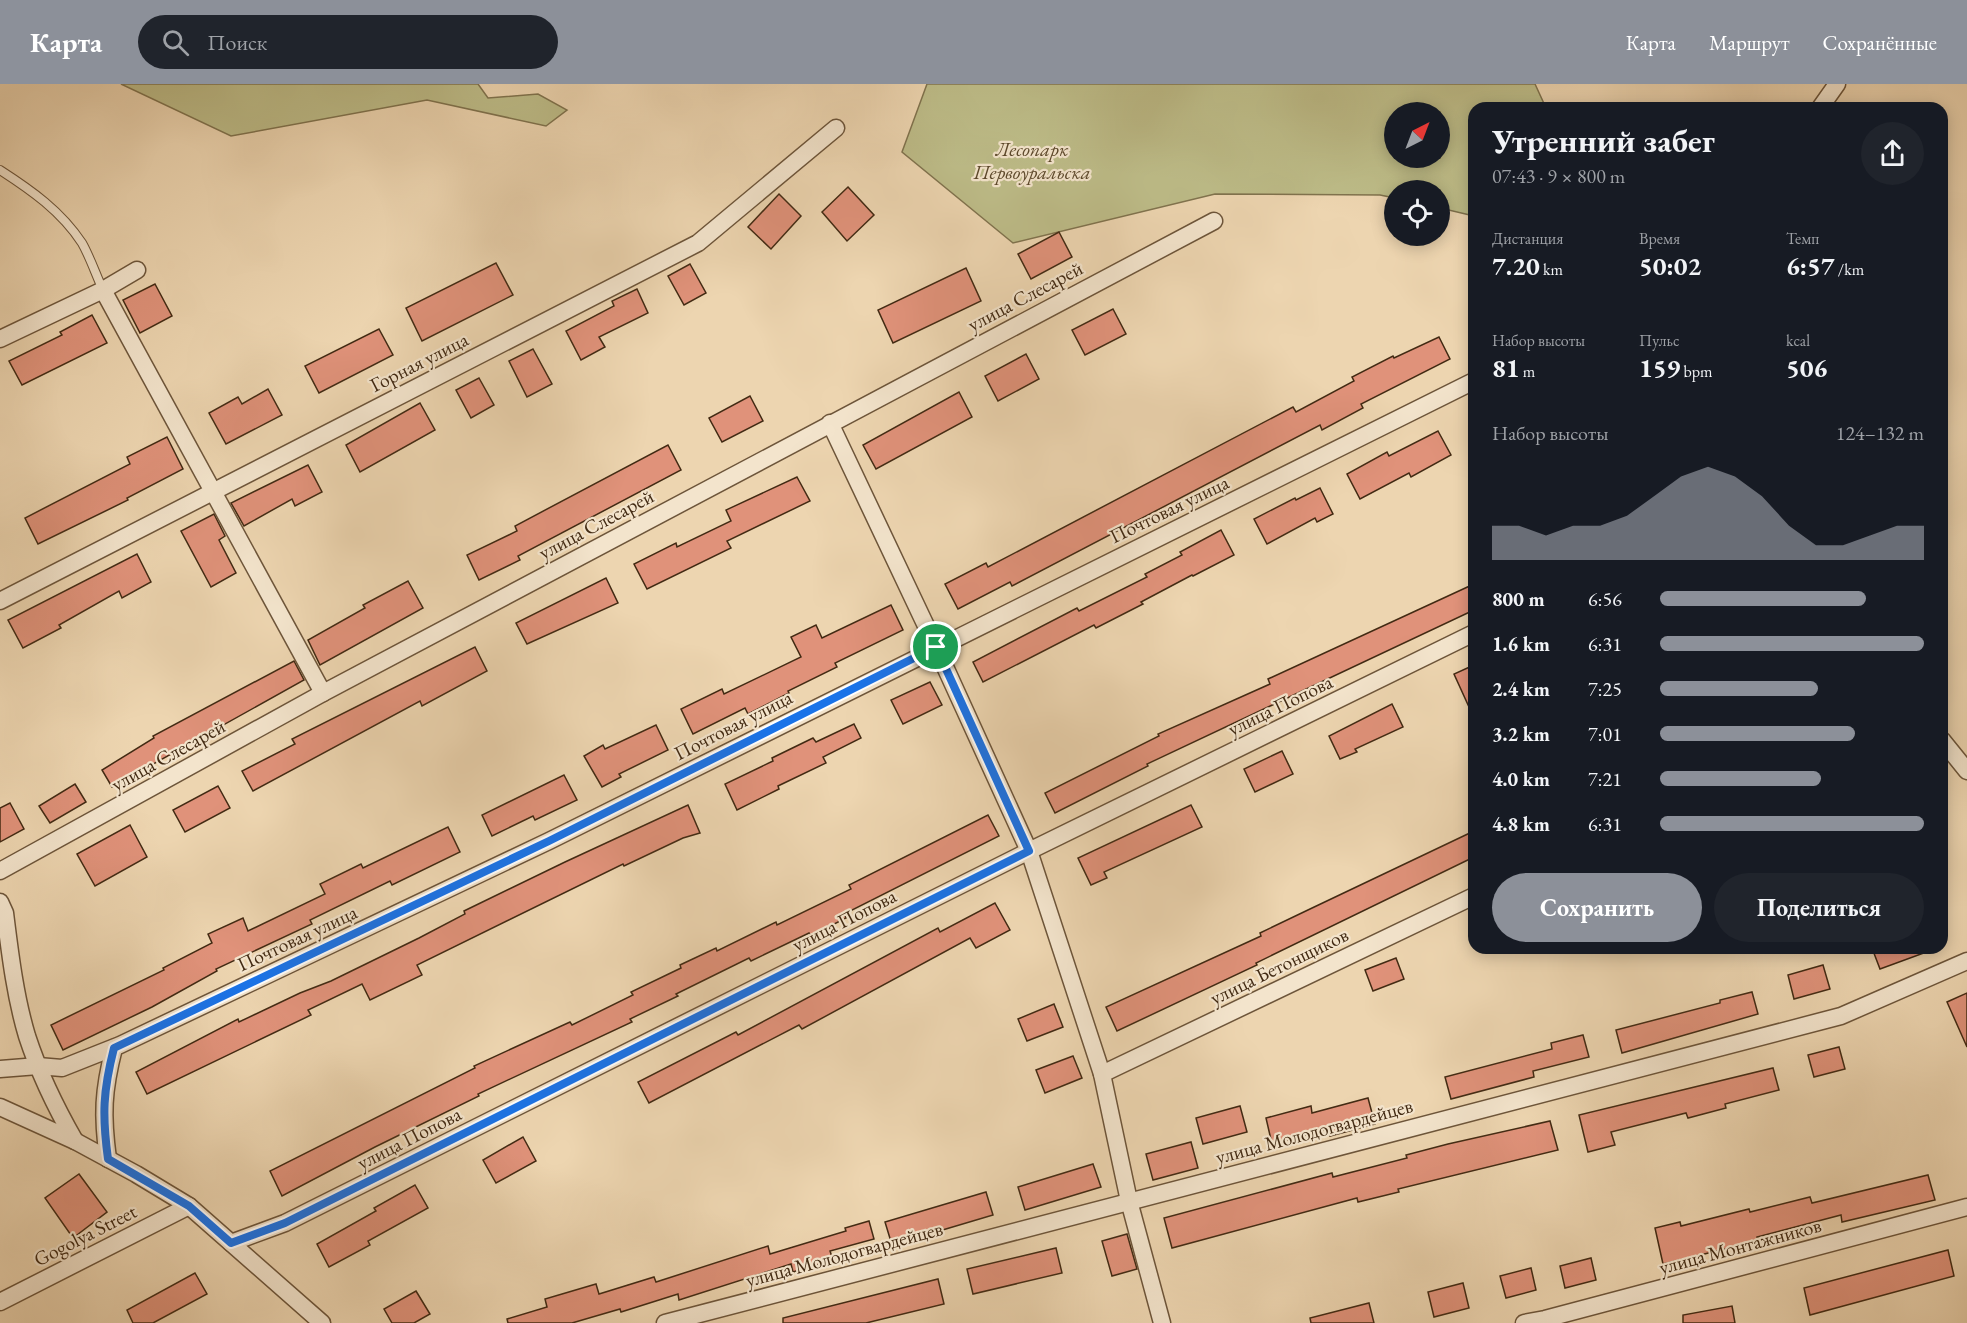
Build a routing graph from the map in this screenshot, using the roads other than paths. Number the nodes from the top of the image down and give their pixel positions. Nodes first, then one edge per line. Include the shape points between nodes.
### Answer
1 (1837, 84) edge
2 (1824, 102) edge
3 (836, 128) dead end
4 (0, 170) edge
5 (1214, 221) dead end
6 (137, 270) dead end
7 (103, 290) junction
8 (0, 339) edge
9 (1468, 384) edge
10 (830, 423) junction
11 (212, 492) junction
12 (0, 601) edge
13 (1468, 636) edge
14 (936, 647) junction
15 (323, 693) junction
16 (1948, 747) edge
17 (1967, 771) edge
18 (1029, 851) junction
19 (0, 871) edge
20 (1468, 899) edge
21 (0, 902) edge
22 (1967, 961) edge
23 (114, 1048) junction
24 (38, 1066) junction
25 (0, 1069) edge
26 (1102, 1074) junction
27 (0, 1107) edge
28 (75, 1141) junction
29 (108, 1159) junction
30 (1129, 1202) junction
31 (189, 1206) junction
32 (1967, 1207) edge
33 (231, 1243) junction
34 (0, 1302) edge
35 (1546, 1321) edge
36 (322, 1323) edge
37 (665, 1323) edge
38 (1162, 1323) edge
39 (1524, 1323) edge

1 - 2 street
3 - 11 street, Горная улица via 698,243
4 - 7 lane via 37,194 63,218 82,245
5 - 10 street, улица Слесарей
6 - 7 street
7 - 8 street
7 - 11 street
9 - 14 street, Почтовая улица
10 - 14 street
10 - 15 street, улица Слесарей
11 - 12 street, Горная улица
11 - 15 street
13 - 18 street, улица Попова
14 - 18 street
14 - 23 street, Почтовая улица via 549,841
15 - 19 street, улица Слесарей
16 - 17 street
18 - 26 street
18 - 33 street, улица Попова via 285,1223
20 - 26 street, улица Бетонщиков
21 - 24 street via 27,1035
22 - 30 street, улица Молодогвардейцев via 1841,1016
23 - 24 street, Почтовая улица via 62,1068
23 - 29 street via 105,1084 103,1125
24 - 25 street, Почтовая улица
24 - 28 street
26 - 30 street
27 - 28 street
28 - 29 street
29 - 31 street
30 - 37 street, улица Молодогвардейцев
30 - 38 street
31 - 33 street
31 - 34 street, Gogolya Street
32 - 35 street, улица Монтажников
33 - 36 street
35 - 39 street, улица Монтажников

